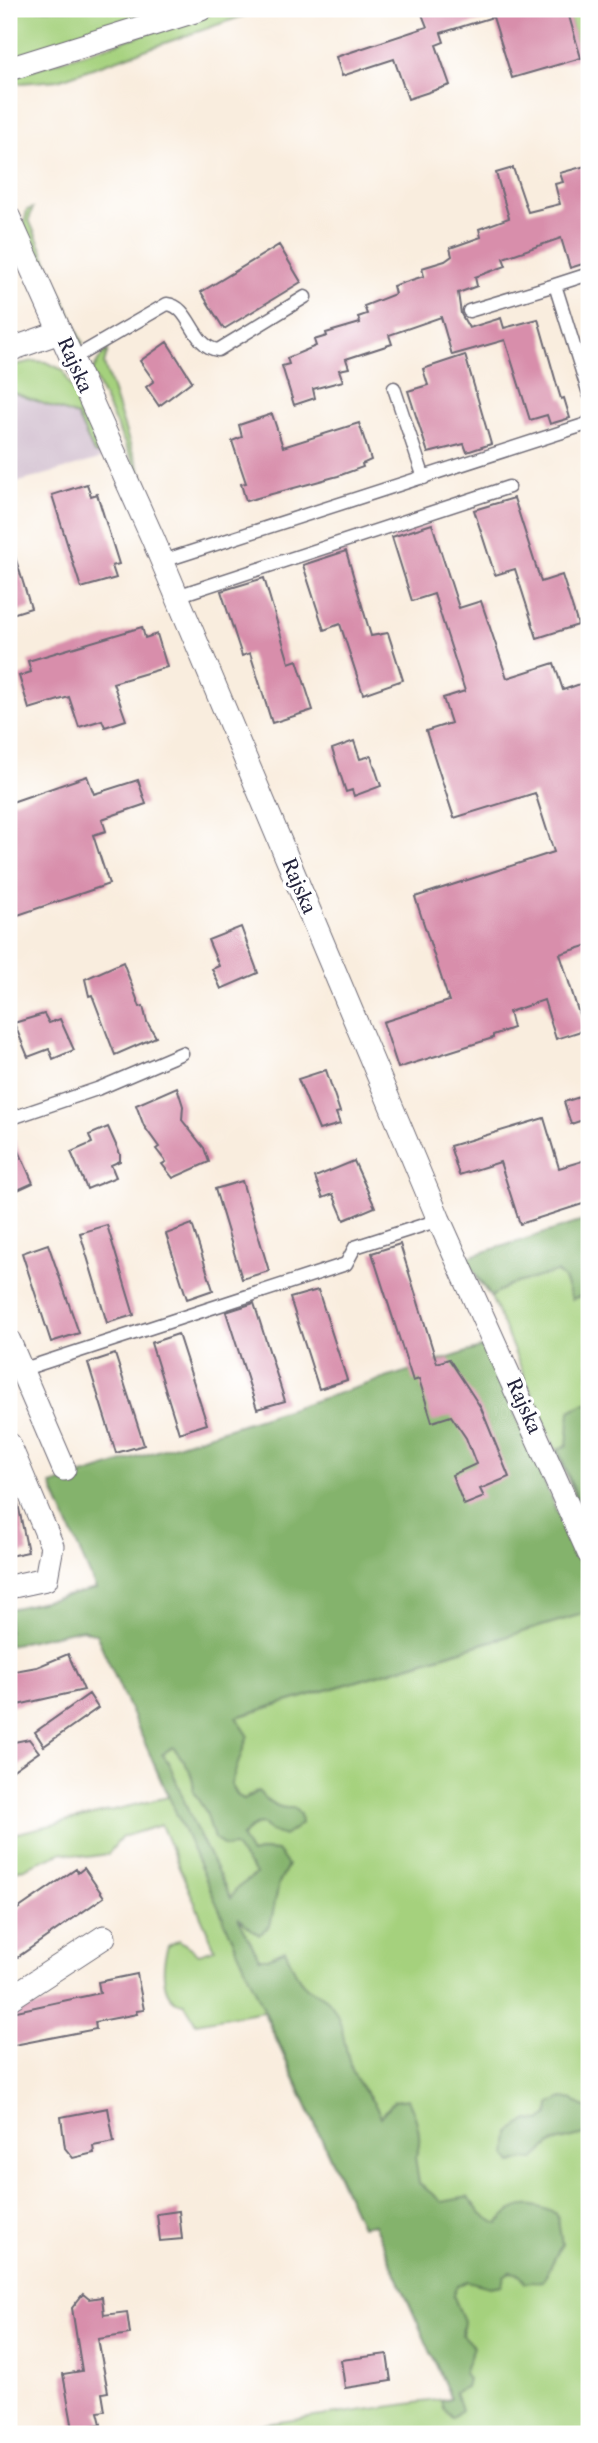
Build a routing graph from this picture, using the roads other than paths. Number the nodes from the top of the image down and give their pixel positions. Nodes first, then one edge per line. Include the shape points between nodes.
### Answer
1 (201, 9) edge
2 (9, 69) edge
3 (9, 218) edge
4 (589, 274) edge
5 (555, 285) junction
6 (305, 297) dead end
7 (469, 311) dead end
8 (60, 332) junction
9 (9, 350) edge
10 (72, 359) junction
11 (394, 388) dead end
12 (589, 394) edge
13 (589, 421) edge
14 (424, 478) junction
15 (509, 487) dead end
16 (163, 561) junction
17 (177, 596) junction
18 (182, 1053) dead end
19 (9, 1119) edge
20 (439, 1220) junction
21 (9, 1341) edge
22 (21, 1370) junction
23 (9, 1444) edge
24 (64, 1469) dead end
25 (589, 1553) edge
26 (9, 1587) edge
27 (104, 1937) dead end
28 (9, 1999) edge

1 - 2 street
3 - 8 street, Rajska
4 - 5 lane
5 - 7 lane
5 - 12 lane
6 - 10 lane via 218,350 202,343 179,309 167,304
8 - 9 street
8 - 10 street, Rajska
10 - 16 street, Rajska
11 - 14 lane
13 - 14 lane
14 - 16 lane
15 - 17 lane
16 - 17 street, Rajska
17 - 20 street, Rajska
18 - 19 lane
20 - 22 lane via 355,1247 346,1264
20 - 25 street, Rajska
21 - 22 street
22 - 24 street
23 - 26 street via 52,1546 46,1579
27 - 28 street

